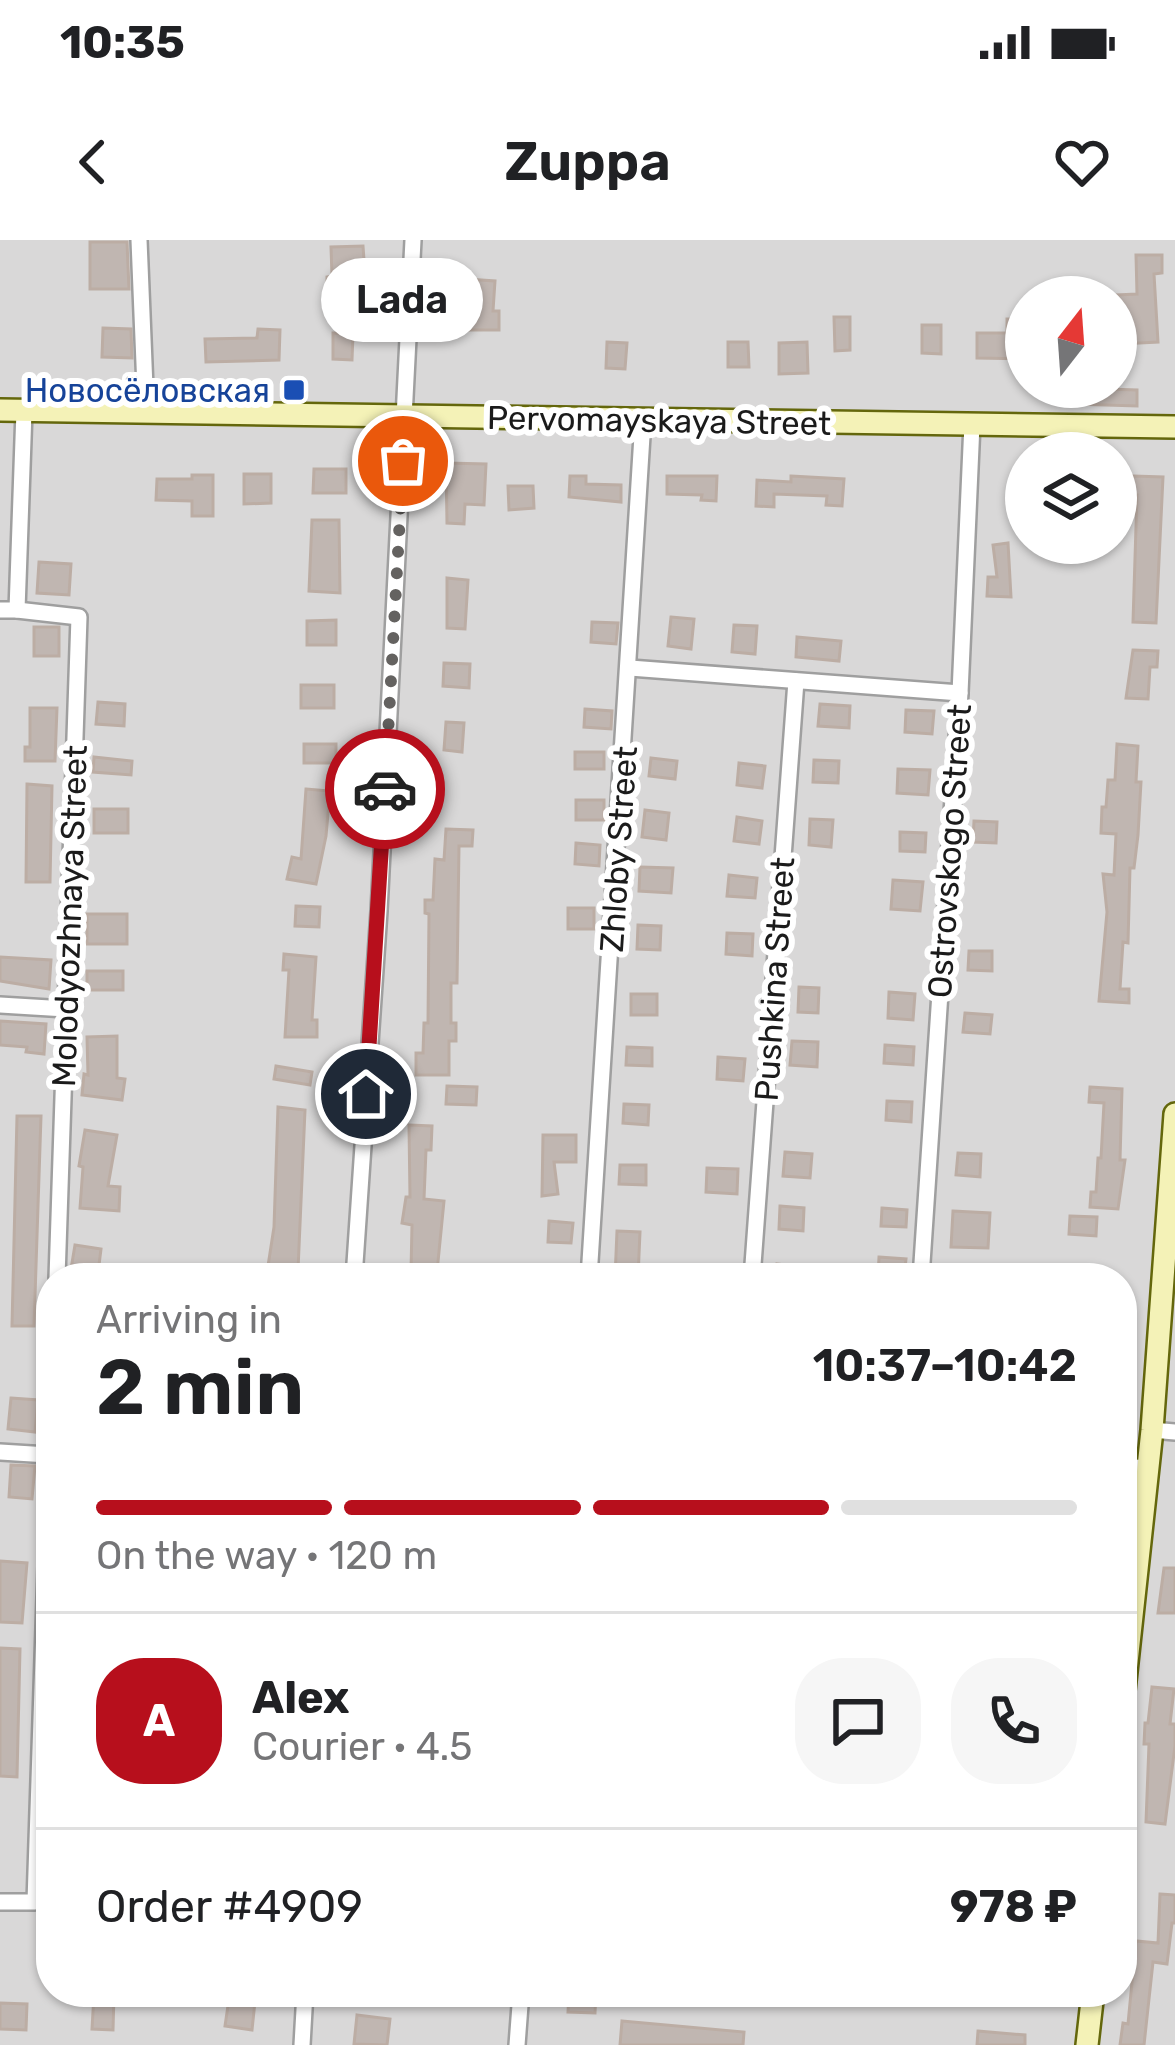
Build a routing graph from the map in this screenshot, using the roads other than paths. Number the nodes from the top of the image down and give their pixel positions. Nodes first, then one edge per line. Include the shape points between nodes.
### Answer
1 (139, 240) edge
2 (412, 240) edge
3 (0, 410) edge
4 (23, 411) junction
5 (146, 413) junction
6 (406, 416) junction
7 (643, 420) junction
8 (972, 424) junction
9 (1175, 427) edge
10 (9, 610) edge
11 (630, 668) junction
12 (796, 681) junction
13 (959, 693) junction
14 (0, 1005) edge
15 (66, 1009) junction
16 (1175, 1114) edge
17 (58, 1263) edge
18 (355, 1263) edge
19 (590, 1263) edge
20 (753, 1263) edge
21 (922, 1263) edge
22 (1152, 1430) junction
23 (1175, 1432) edge
24 (0, 1452) edge
25 (36, 1454) edge
26 (1137, 1467) edge
27 (1147, 1468) junction
28 (1137, 1564) edge
29 (36, 1868) edge
30 (0, 1902) edge
31 (304, 2007) edge
32 (520, 2007) edge
33 (1092, 2007) edge
34 (302, 2045) edge
35 (518, 2045) edge
36 (1088, 2045) edge

1 - 5 street
2 - 6 street
3 - 4 main road, Pervomayskaya Street
4 - 5 main road, Pervomayskaya Street
4 - 10 street
5 - 6 main road, Pervomayskaya Street
6 - 7 main road, Pervomayskaya Street
6 - 18 street
7 - 8 main road, Pervomayskaya Street
7 - 11 street, Zhloby Street
8 - 9 main road, Pervomayskaya Street
8 - 13 street, Ostrovskogo Street
10 - 15 street, Molodyozhnaya Street via 79,617
11 - 12 street
11 - 19 street, Zhloby Street
12 - 13 street
12 - 20 street, Pushkina Street
13 - 21 street, Ostrovskogo Street
14 - 15 street
15 - 17 street, Molodyozhnaya Street
16 - 22 main road
22 - 23 street
22 - 27 main road
24 - 25 street
26 - 27 street
27 - 28 main road
29 - 30 street via 35,1902
31 - 34 street
32 - 35 street
33 - 36 main road

